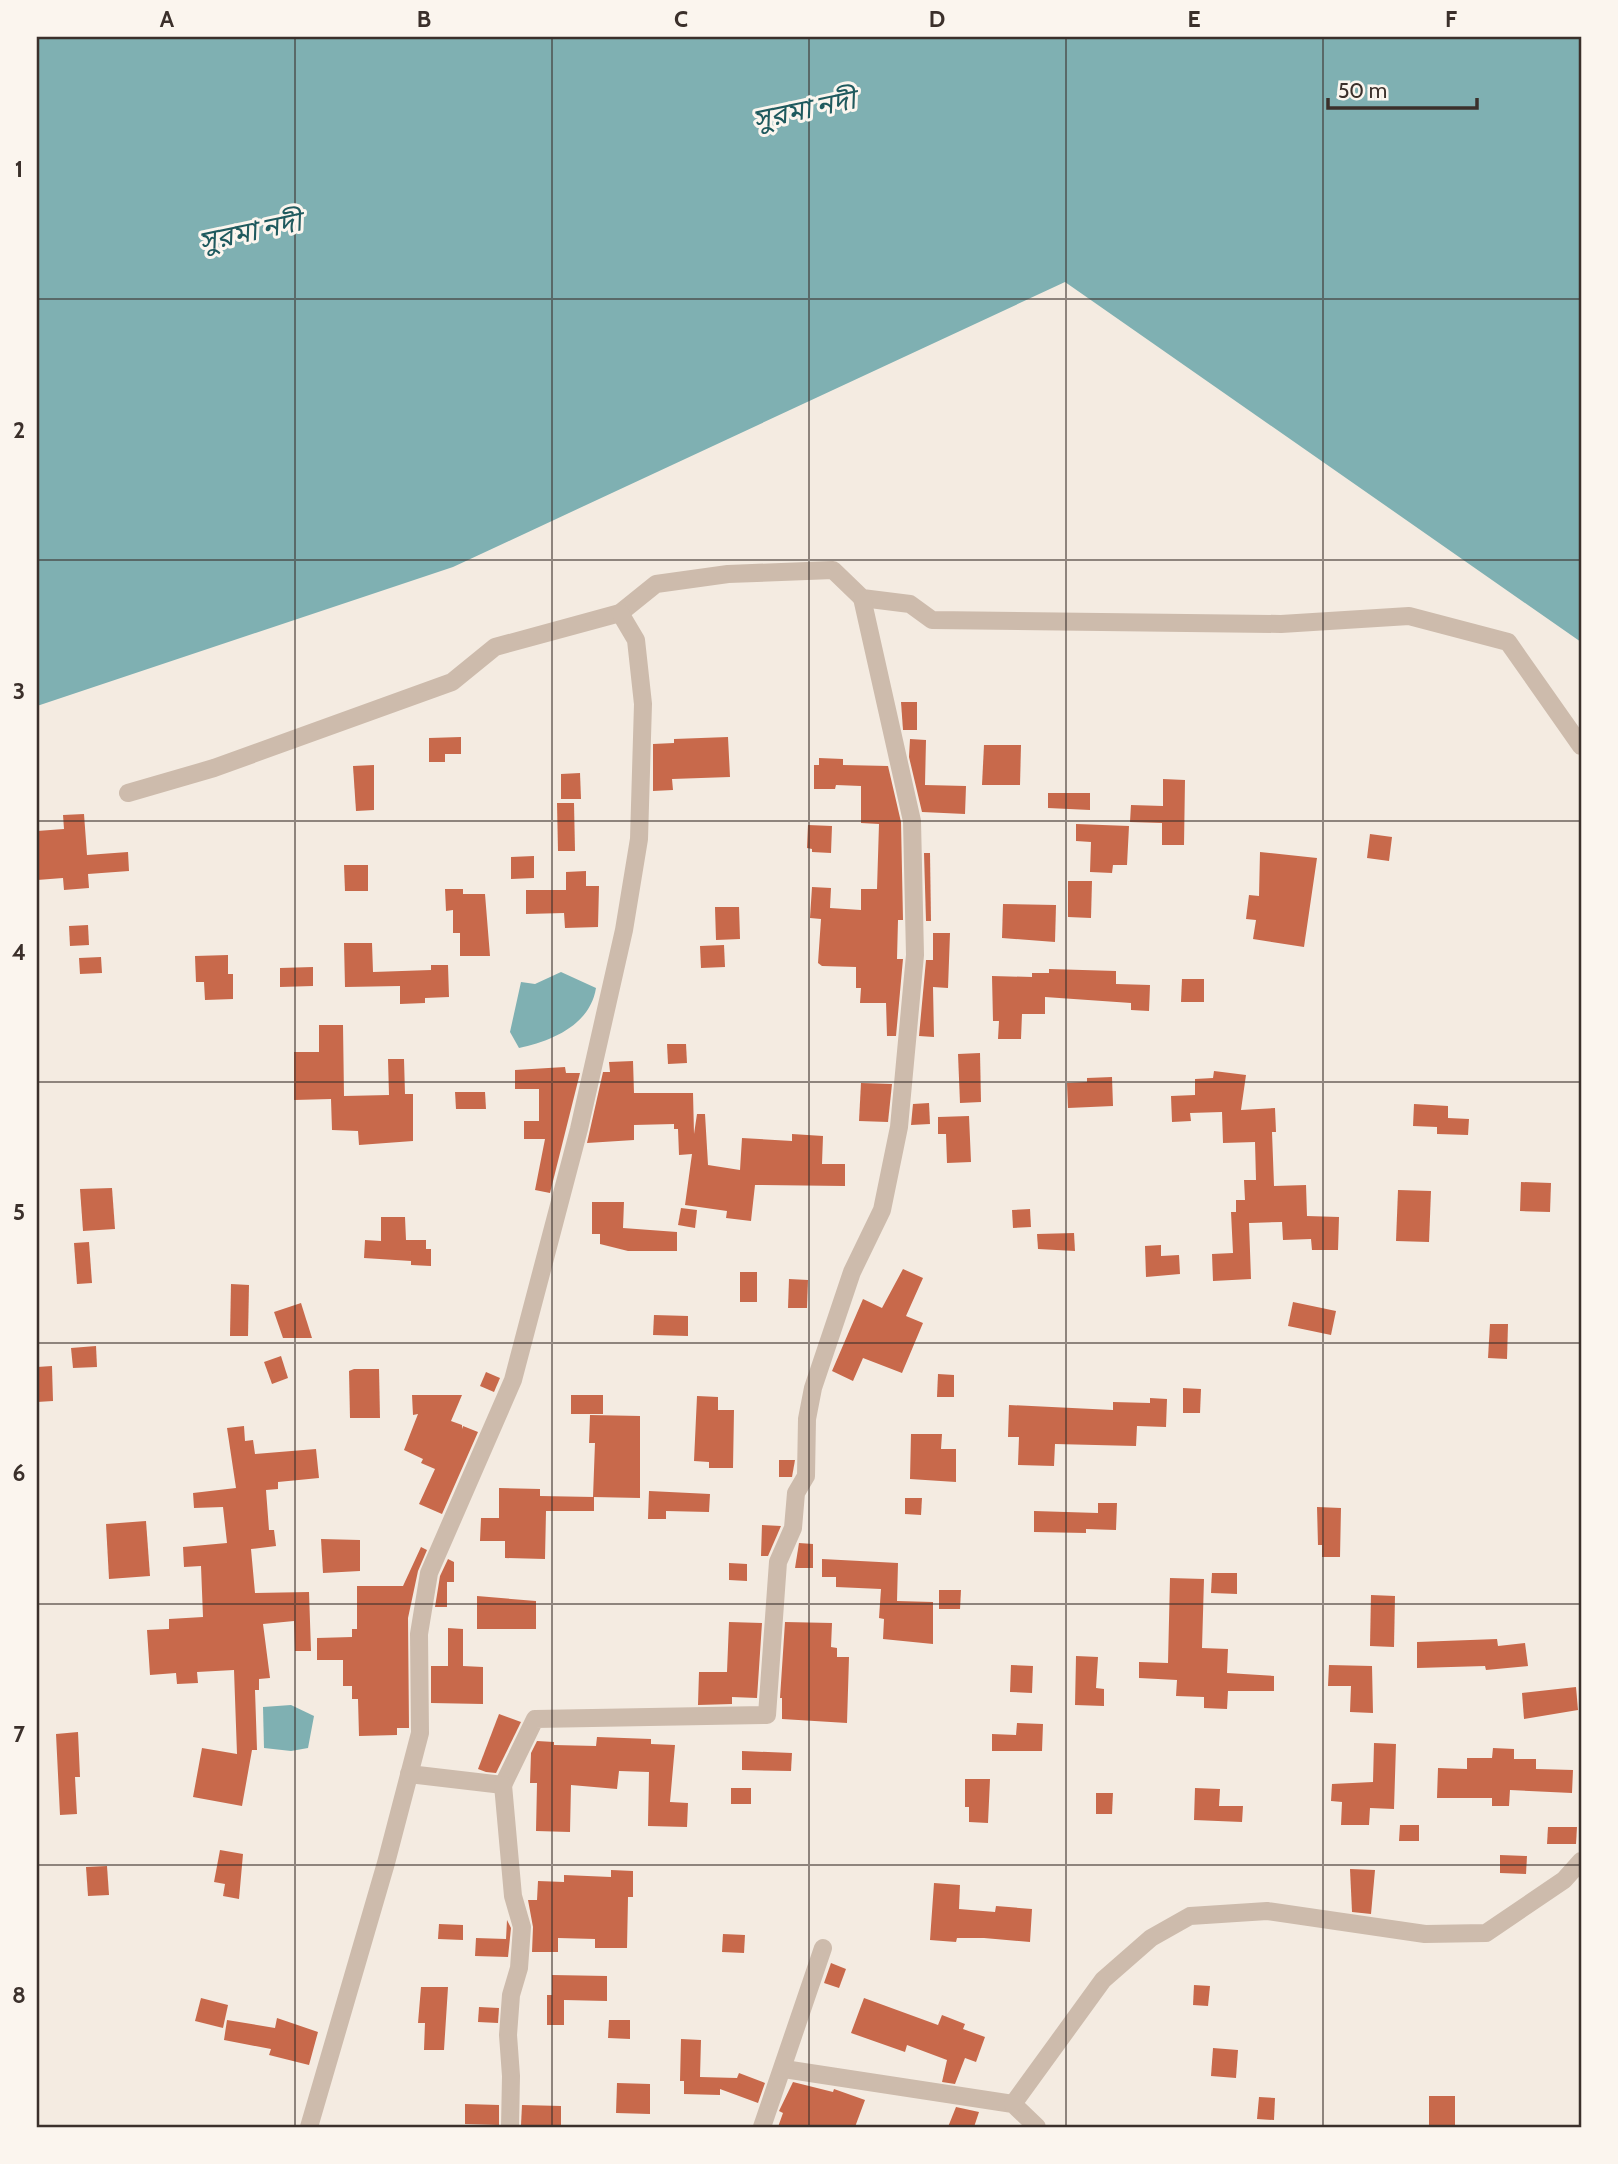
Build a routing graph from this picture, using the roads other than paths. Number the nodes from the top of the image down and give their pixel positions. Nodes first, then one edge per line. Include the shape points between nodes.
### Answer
1 (862, 598) junction
2 (620, 612) junction
3 (1581, 746) edge
4 (128, 793) dead end
5 (409, 1774) junction
6 (503, 1785) junction
7 (1581, 1861) edge
8 (823, 1948) dead end
9 (784, 2069) junction
10 (1013, 2104) junction
11 (309, 2127) edge
12 (510, 2127) edge
13 (762, 2127) edge
14 (1037, 2127) edge

1 - 2 street via 833,570 728,574 656,584
1 - 3 street via 910,604 932,620 1282,624 1409,616 1508,642
1 - 6 street via 912,821 915,955 899,1127 883,1210 852,1272 813,1388 807,1419 806,1476 796,1493 793,1528 778,1562 767,1715 535,1719
2 - 4 street via 495,647 452,682 214,768
2 - 5 street via 636,640 643,704 639,839 624,930 579,1129 513,1380 429,1573 419,1634 420,1733
5 - 6 street
5 - 11 street
6 - 12 street via 513,1896 522,1927 508,2035
7 - 10 street via 1564,1880 1486,1933 1426,1934 1267,1911 1190,1916 1151,1937 1102,1980
8 - 9 street
9 - 10 street
9 - 13 street
10 - 14 street

